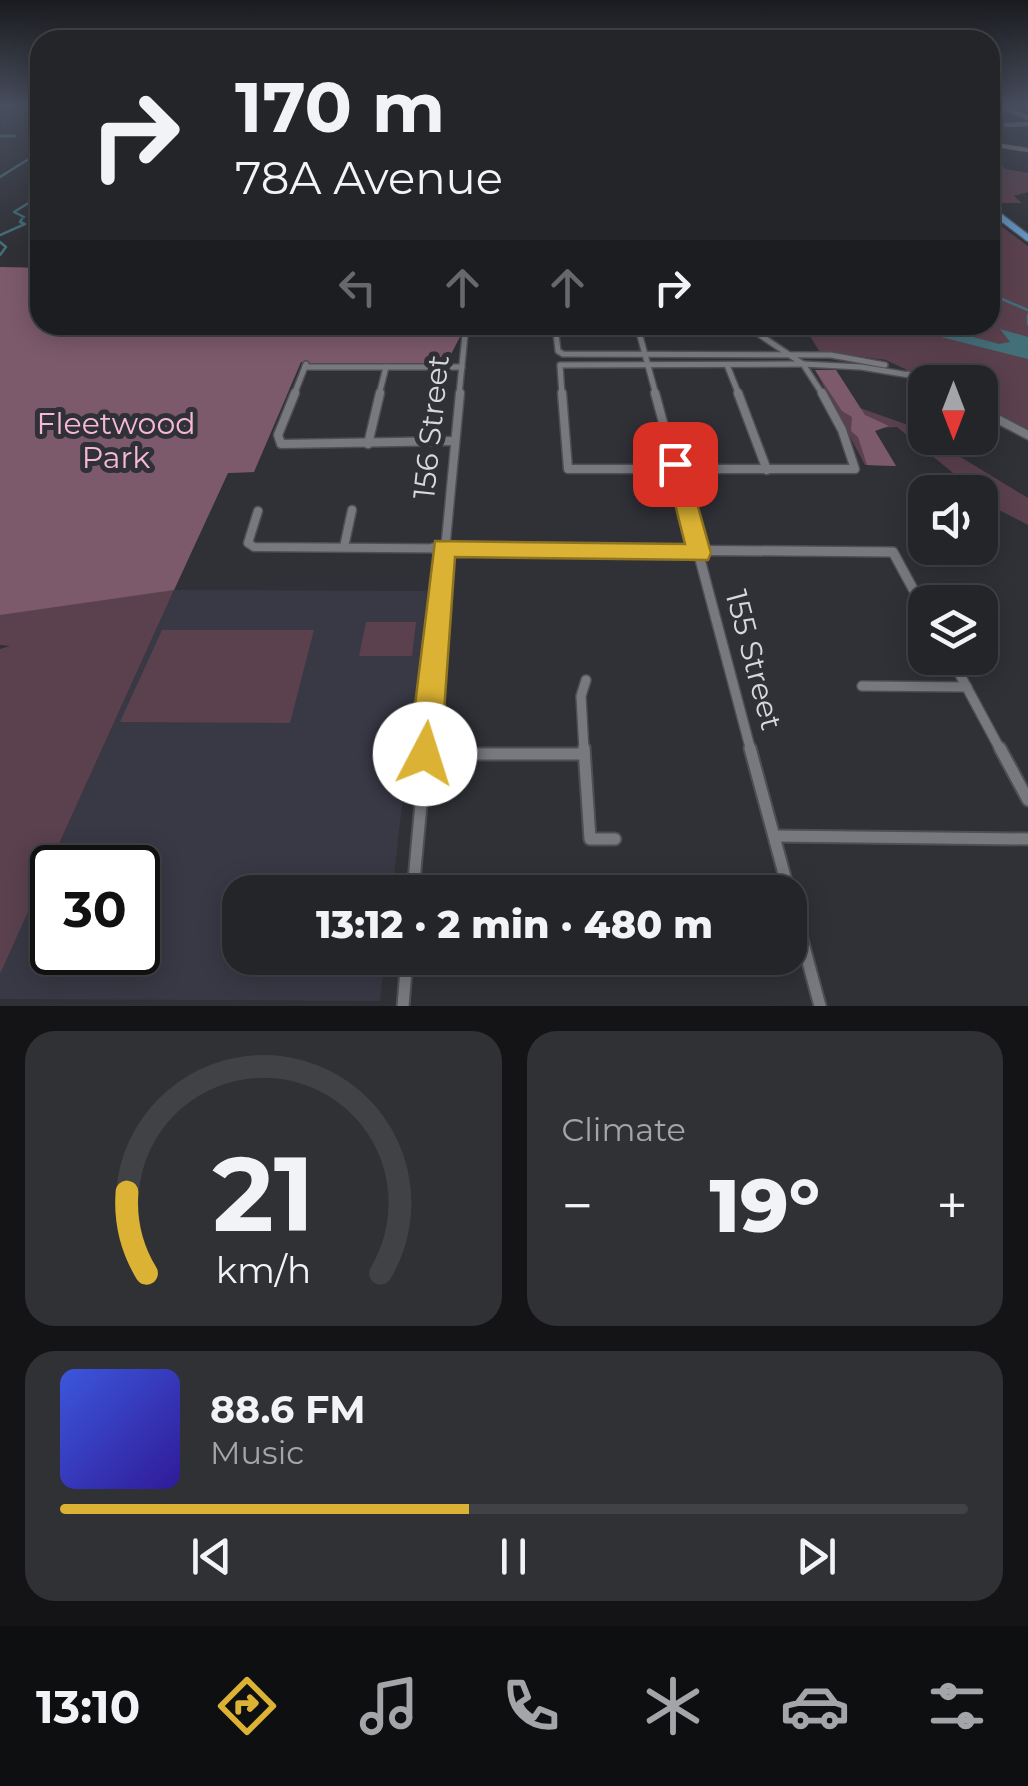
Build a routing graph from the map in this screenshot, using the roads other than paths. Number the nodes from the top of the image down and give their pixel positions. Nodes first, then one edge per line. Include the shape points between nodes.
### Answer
1 (1000, 214) edge
2 (1028, 235) edge
3 (465, 335) edge
4 (557, 335) edge
5 (640, 335) edge
6 (760, 335) edge
7 (646, 354) junction
8 (790, 355) junction
9 (648, 364) junction
10 (727, 365) junction
11 (804, 365) junction
12 (386, 367) junction
13 (462, 367) junction
14 (908, 375) edge
15 (908, 375) edge
16 (998, 419) edge
17 (1028, 435) edge
18 (454, 441) junction
19 (368, 444) junction
20 (677, 470) junction
21 (767, 470) junction
22 (352, 510) dead end
23 (258, 511) dead end
24 (344, 547) junction
25 (444, 548) junction
26 (699, 553) junction
27 (911, 585) edge
28 (960, 675) edge
29 (586, 680) dead end
30 (862, 686) dead end
31 (967, 687) junction
32 (425, 754) junction
33 (584, 754) junction
34 (1028, 800) edge
35 (774, 836) junction
36 (1028, 838) edge
37 (615, 839) dead end
38 (414, 875) edge
39 (785, 875) edge
40 (807, 957) edge
41 (405, 975) edge
42 (402, 1006) edge
43 (820, 1006) edge

1 - 2 main road
3 - 13 street, 156 Street
4 - 7 street via 560,353
5 - 7 street, 155 Street
6 - 8 street
7 - 8 street
7 - 9 street, 155 Street
8 - 11 street
8 - 14 street via 854,358
9 - 10 street
9 - 20 street, 155 Street
9 - 20 street via 560,365 568,469
10 - 11 street
10 - 21 street
11 - 15 street
11 - 21 street via 856,464 853,470
12 - 13 street
12 - 19 street
12 - 19 street via 306,365 278,442
13 - 18 street, 156 Street
16 - 17 street
18 - 19 street
18 - 25 street, 156 Street
20 - 21 street
20 - 26 street, 155 Street
22 - 24 street
23 - 24 street via 248,544
24 - 25 street
25 - 26 street
25 - 32 street, 156 Street
26 - 27 street via 893,552
26 - 35 street, 155 Street
28 - 31 street
29 - 33 street via 580,696
30 - 31 street
31 - 34 street
32 - 33 street
32 - 38 street, 156 Street
33 - 37 street via 590,839
35 - 36 street
35 - 39 street, 155 Street
40 - 43 street, 155 Street
41 - 42 street

